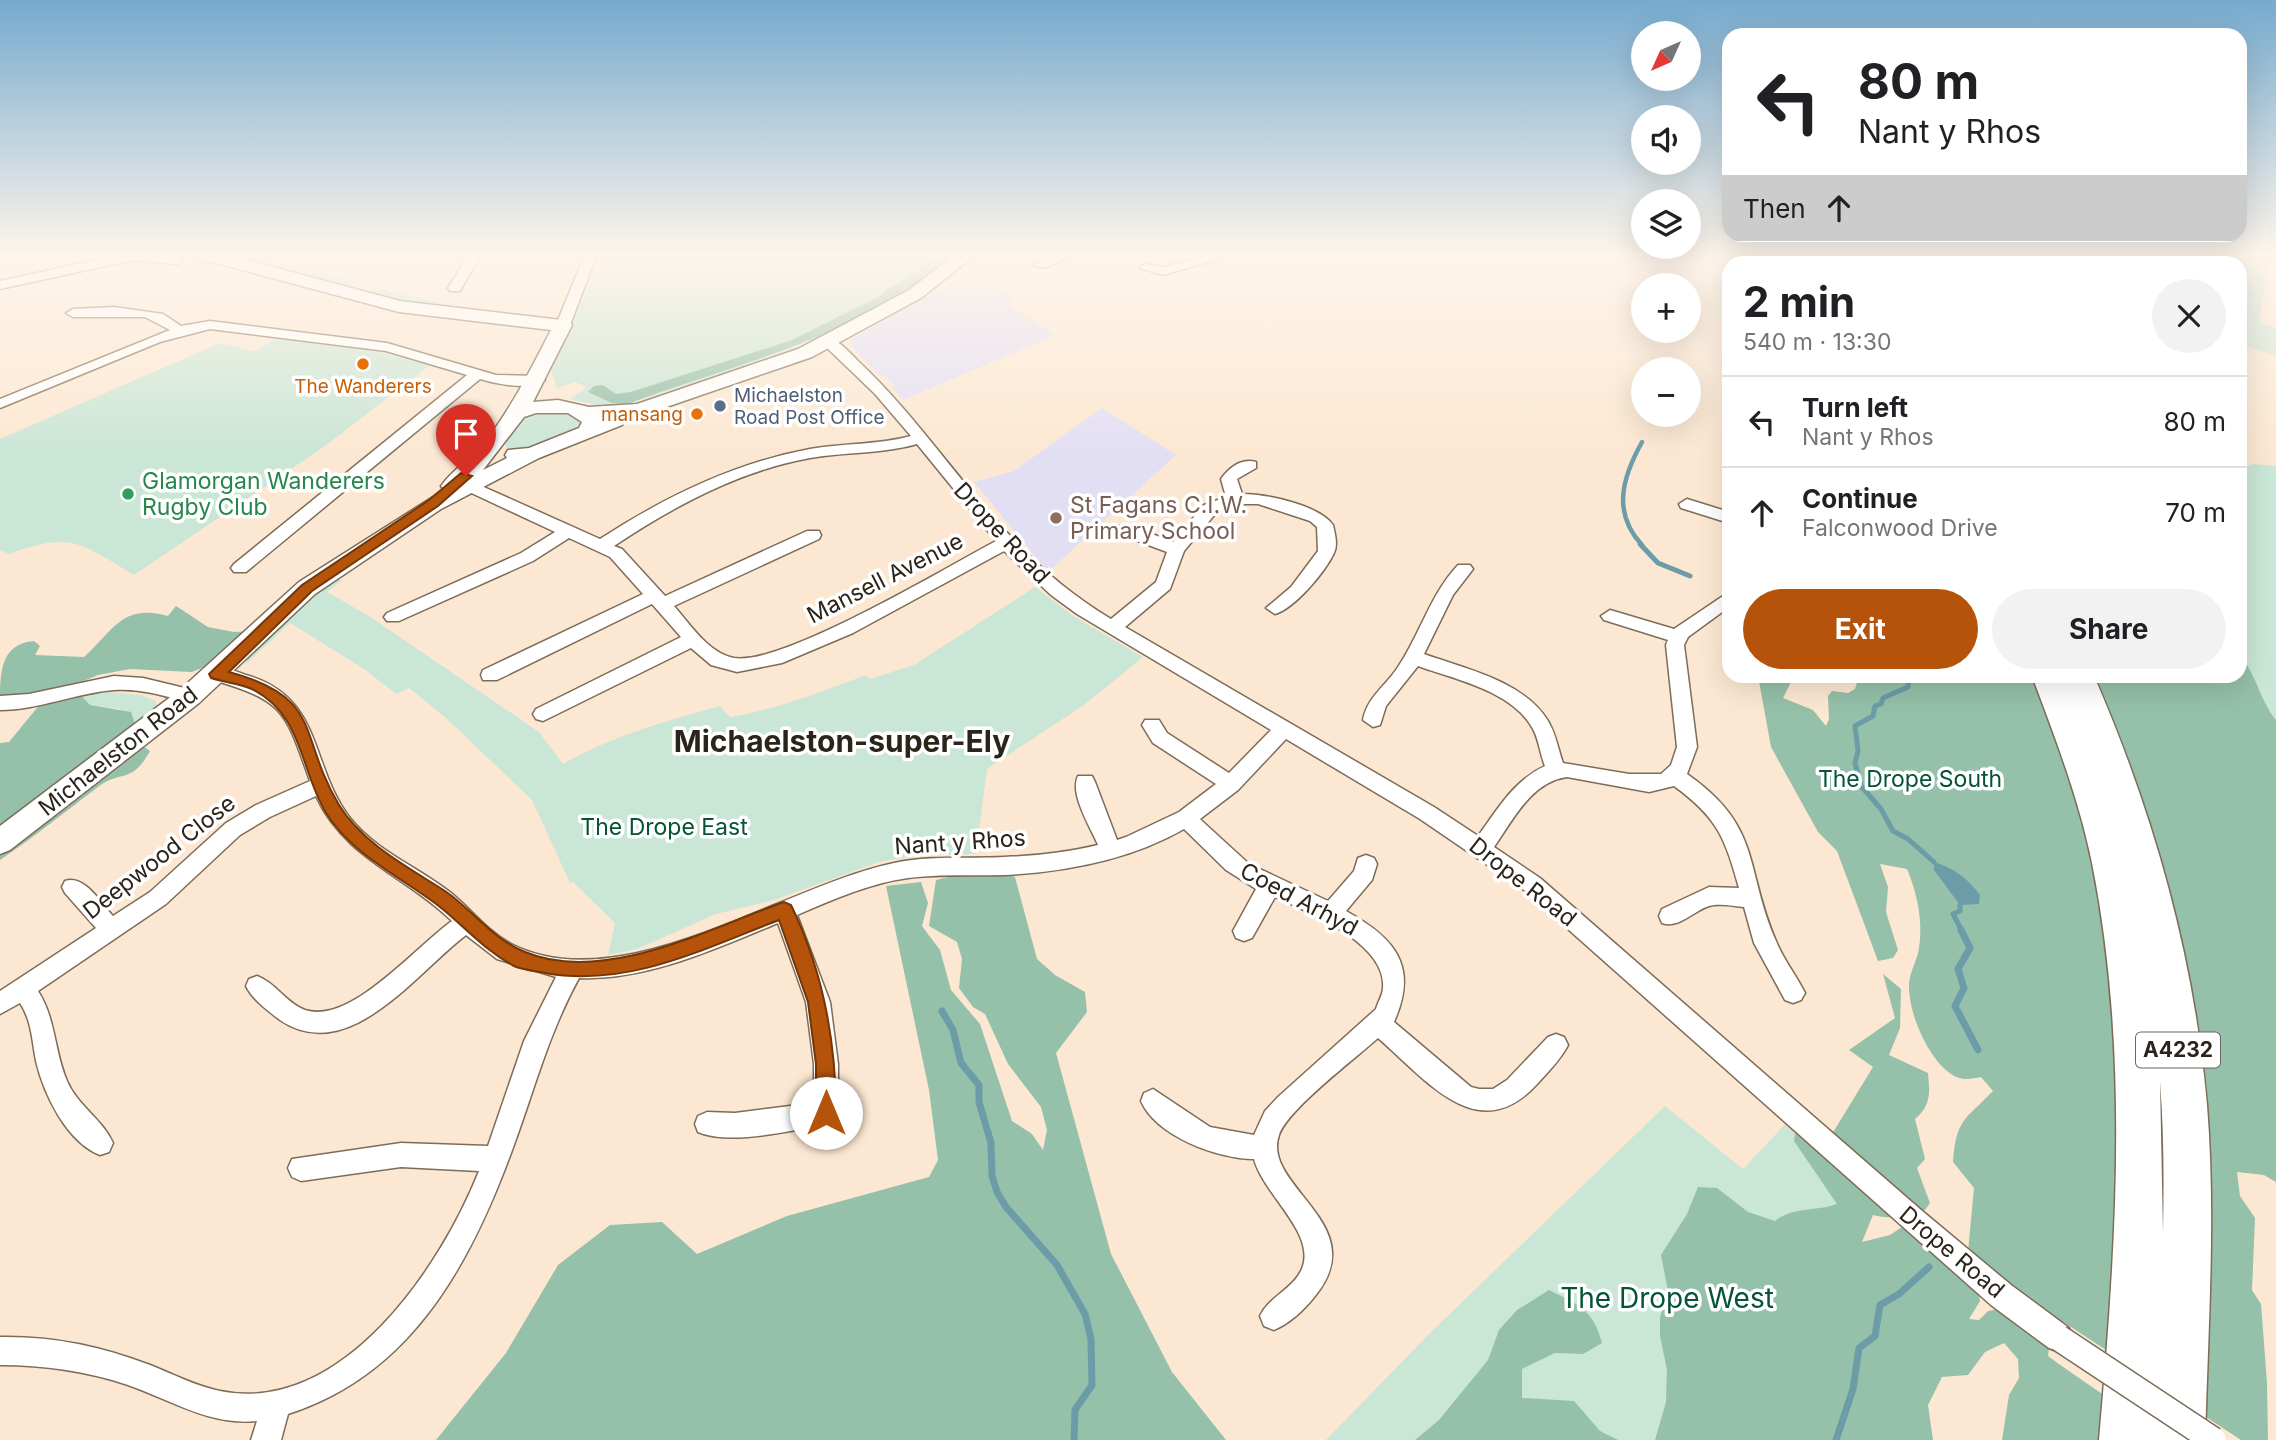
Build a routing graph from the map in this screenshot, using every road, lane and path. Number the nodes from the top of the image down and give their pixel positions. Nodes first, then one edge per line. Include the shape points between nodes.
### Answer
1 (166, 319) edge
2 (512, 319) edge
3 (565, 319) edge
4 (869, 319) edge
5 (563, 325) junction
6 (178, 330) junction
7 (829, 342) junction
8 (478, 374) junction
9 (538, 380) junction
10 (0, 404) edge
11 (552, 405) junction
12 (639, 410) joint
13 (517, 412) junction
14 (587, 421) junction
15 (921, 438) junction
16 (494, 445) junction
17 (532, 454) junction
18 (1250, 465) dead end
19 (471, 487) junction
20 (1236, 499) junction
21 (433, 503) junction
22 (1688, 503) dead end
23 (1722, 515) edge
24 (570, 530) junction
25 (1125, 530) dead end
26 (813, 536) dead end
27 (1005, 543) junction
28 (603, 545) junction
29 (1176, 549) junction
30 (240, 568) dead end
31 (1464, 569) dead end
32 (659, 599) junction
33 (1722, 603) edge
34 (1276, 608) dead end
35 (1610, 616) dead end
36 (393, 617) dead end
37 (1113, 627) junction
38 (1678, 637) junction
39 (694, 639) junction
40 (1415, 658) junction
41 (217, 674) junction
42 (490, 675) dead end
43 (2052, 683) edge
44 (2080, 683) edge
45 (190, 696) junction
46 (0, 703) edge
47 (543, 714) dead end
48 (1373, 720) dead end
49 (1152, 725) dead end
50 (1284, 729) junction
51 (1557, 770) junction
52 (1674, 775) junction
53 (1085, 782) dead end
54 (1231, 784) junction
55 (322, 785) junction
56 (1186, 819) junction
57 (0, 842) edge
58 (1481, 848) junction
59 (1111, 850) junction
60 (1366, 864) dead end
61 (1270, 885) junction
62 (73, 887) dead end
63 (1751, 898) junction
64 (784, 910) junction
65 (1332, 912) junction
66 (1670, 916) dead end
67 (467, 922) junction
68 (111, 929) junction
69 (1244, 931) dead end
70 (572, 970) junction
71 (257, 986) dead end
72 (23, 988) junction
73 (1793, 993) dead end
74 (0, 1004) edge
75 (1378, 1023) junction
76 (1556, 1045) dead end
77 (1153, 1101) dead end
78 (707, 1124) dead end
79 (100, 1143) dead end
80 (1265, 1147) junction
81 (496, 1159) junction
82 (301, 1168) dead end
83 (1274, 1316) dead end
84 (0, 1351) edge
85 (277, 1404) junction
86 (266, 1440) edge
87 (2126, 1440) edge
88 (2178, 1440) edge
89 (2213, 1440) edge

1 - 6 street
2 - 5 street
3 - 5 street
4 - 7 street
5 - 9 street
6 - 8 street via 219,326 387,347
6 - 10 street
7 - 12 street
7 - 15 street, Drope Road via 885,395
8 - 9 street
8 - 30 street
9 - 11 street
9 - 13 street
11 - 13 street
11 - 14 street
12 - 14 street
13 - 16 street
14 - 17 street, Michaelston Road
15 - 27 street, Drope Road
15 - 28 street via 897,446 838,449 757,466 682,497
16 - 17 street via 509,455
16 - 21 street, Michaelston Road
17 - 19 street, Michaelston Road
18 - 20 street via 1229,479
19 - 21 street, Michaelston Road
19 - 24 street, Mansell Avenue
20 - 29 street via 1210,509
20 - 34 street via 1259,499 1316,517 1325,525 1326,552 1297,591
21 - 41 street, Michaelston Road via 307,588
22 - 23 street
24 - 28 street, Mansell Avenue
24 - 36 street via 527,557
25 - 29 street
26 - 32 street
27 - 37 street, Drope Road via 1063,597
27 - 39 street, Mansell Avenue via 848,629 757,664 718,660
28 - 32 street, Mansell Avenue via 623,558
29 - 37 street via 1164,585
31 - 40 street via 1433,615
32 - 39 street, Mansell Avenue
32 - 42 street
33 - 38 street
35 - 38 street
37 - 50 street, Drope Road
38 - 52 street via 1674,656 1686,747 1685,759
39 - 47 street
40 - 48 street via 1377,703
40 - 51 street via 1524,706 1541,725
41 - 45 street, Michaelston Road
41 - 55 street, Nant y Rhos via 257,685 286,704
43 - 87 highway, A4232 via 2103,830 2122,911 2136,1016 2143,1151
44 - 88 highway, A4232 via 2115,768 2137,839 2163,941 2175,1018 2187,1168
45 - 46 street via 139,683 113,683
45 - 57 street, Michaelston Road
49 - 54 street via 1160,738
50 - 54 street, Nant y Rhos
50 - 58 street, Drope Road
51 - 52 street via 1647,784
51 - 58 street via 1532,783
52 - 63 street via 1705,799 1730,828
53 - 59 street
54 - 56 street, Nant y Rhos
55 - 67 street, Nant y Rhos via 335,814 356,839 435,892
55 - 68 street, Deepwood Close via 233,829 158,898
56 - 59 street, Nant y Rhos
56 - 61 street, Coed Arhyd via 1236,867
58 - 89 street, Drope Road, bridge via 1532,884 2001,1295
59 - 64 street, Nant y Rhos via 1009,866 903,870
60 - 65 street via 1364,874
61 - 65 street, Coed Arhyd
61 - 69 street
62 - 68 street
63 - 66 street via 1709,896
63 - 73 street via 1765,943
64 - 70 street, Nant y Rhos via 639,963
64 - 78 street via 818,1002 826,1064 826,1113 735,1125
65 - 75 street, Coed Arhyd via 1375,943 1392,970 1391,1006
67 - 70 street, Nant y Rhos via 522,961
67 - 71 street via 372,1004 342,1018 301,1020
68 - 72 street, Deepwood Close
70 - 81 street via 536,1043
72 - 74 street, Deepwood Close
72 - 79 street via 41,1013 47,1058 64,1102
75 - 76 street via 1476,1102 1489,1103 1510,1094
75 - 80 street, Coed Arhyd via 1284,1108 1268,1132
77 - 80 street via 1182,1127 1204,1139 1240,1148
80 - 83 street via 1273,1175 1317,1239 1318,1256 1304,1286
81 - 82 street via 401,1155
81 - 85 street via 454,1252 406,1323 351,1372
84 - 85 street via 63,1352 92,1359 230,1407
85 - 86 street

